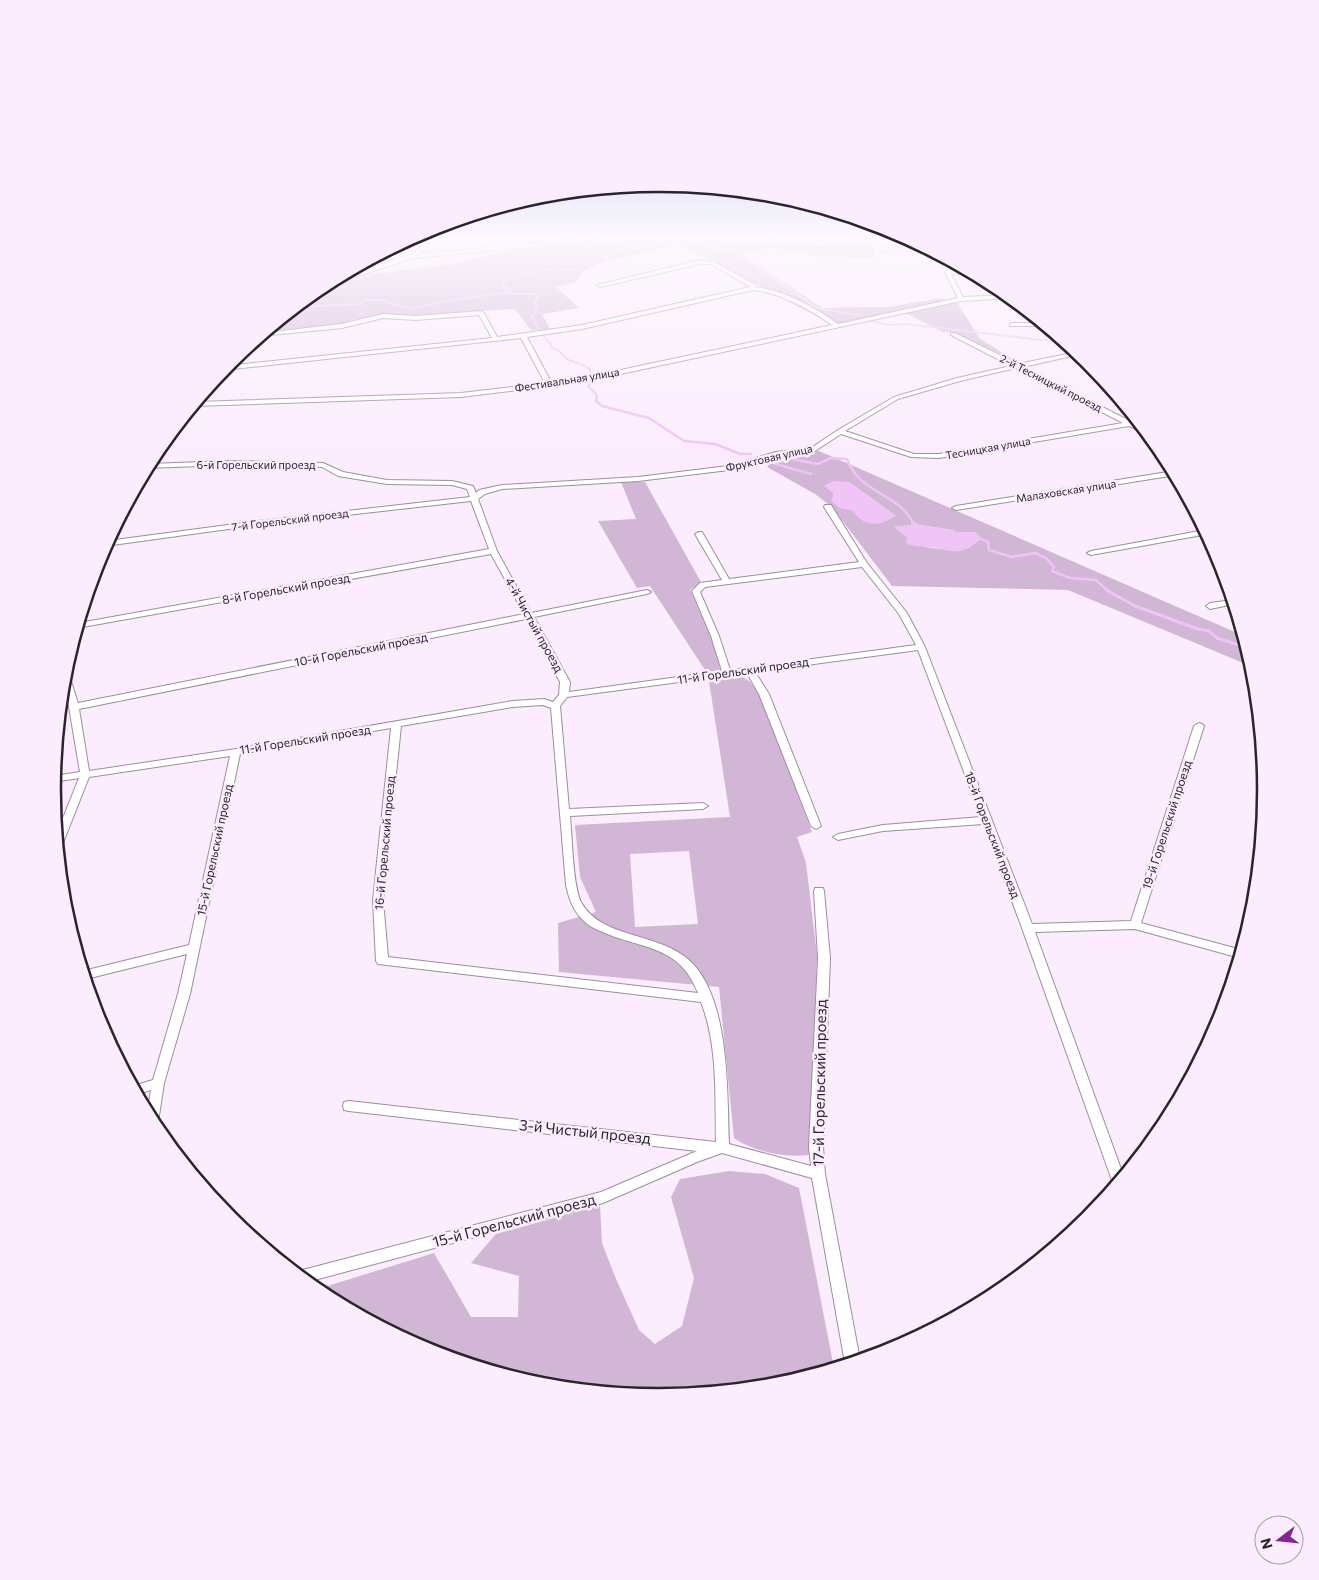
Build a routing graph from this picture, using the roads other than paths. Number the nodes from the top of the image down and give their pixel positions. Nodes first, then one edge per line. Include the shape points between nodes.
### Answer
1 (653, 311) edge
2 (815, 311) edge
3 (907, 311) edge
4 (1012, 325) dead end
5 (1036, 325) edge
6 (837, 326) junction
7 (272, 334) edge
8 (953, 334) dead end
9 (523, 336) junction
10 (495, 338) junction
11 (1070, 355) edge
12 (1018, 366) junction
13 (236, 367) edge
14 (549, 384) junction
15 (204, 404) edge
16 (1131, 423) joint
17 (840, 431) junction
18 (157, 466) edge
19 (1167, 474) edge
20 (473, 499) junction
21 (828, 507) dead end
22 (956, 508) dead end
23 (1200, 533) edge
24 (699, 534) dead end
25 (115, 543) edge
26 (493, 551) junction
27 (1090, 554) dead end
28 (864, 564) junction
29 (728, 582) junction
30 (647, 592) dead end
31 (1228, 603) edge
32 (1210, 606) dead end
33 (528, 617) junction
34 (85, 625) edge
35 (921, 647) junction
36 (750, 671) junction
37 (727, 674) junction
38 (70, 692) edge
39 (564, 695) junction
40 (555, 706) junction
41 (74, 707) junction
42 (396, 725) junction
43 (1200, 726) dead end
44 (236, 752) junction
45 (85, 775) junction
46 (62, 778) edge
47 (703, 806) dead end
48 (564, 813) junction
49 (986, 820) junction
50 (816, 826) dead end
51 (63, 829) edge
52 (838, 837) dead end
53 (819, 891) dead end
54 (1135, 925) junction
55 (1028, 928) junction
56 (194, 948) junction
57 (1235, 952) edge
58 (91, 974) edge
59 (707, 998) junction
60 (158, 1083) junction
61 (141, 1088) edge
62 (349, 1106) dead end
63 (154, 1109) edge
64 (723, 1148) junction
65 (818, 1174) junction
66 (1116, 1175) edge
67 (310, 1275) edge
68 (852, 1357) edge

1 - 9 street
2 - 6 street
3 - 6 street, Фестивальная улица
4 - 5 street
6 - 14 street, Фестивальная улица via 584,380
7 - 10 street via 342,326 383,316 416,318 481,312
8 - 12 street, 2-й Тесницкий проезд
9 - 10 street
9 - 14 street
10 - 13 street
11 - 12 street, Фруктовая улица
12 - 16 street, 2-й Тесницкий проезд
12 - 17 street, Фруктовая улица via 896,398
14 - 15 street, Фестивальная улица via 461,396
16 - 17 street, Тесницкая улица via 939,456 913,456
17 - 20 street, Фруктовая улица via 813,450 776,454 729,468 638,479 502,486 482,492
18 - 20 street, 6-й Горельский проезд via 323,465 341,474 387,482 452,483 470,488
19 - 22 street, Малаховская улица
20 - 25 street, 7-й Горельский проезд
20 - 26 street, 4-й Чистый проезд
21 - 28 street, 18-й Горельский проезд
23 - 27 street
24 - 29 street
26 - 33 street, 4-й Чистый проезд
26 - 34 street, 8-й Горельский проезд
28 - 29 street
28 - 35 street, 18-й Горельский проезд via 903,614
29 - 37 street via 703,585 696,591
30 - 33 street, 10-й Горельский проезд
31 - 32 street
33 - 39 street, 4-й Чистый проезд via 565,682
33 - 41 street, 10-й Горельский проезд
35 - 36 street, 11-й Горельский проезд
35 - 49 street, 18-й Горельский проезд
36 - 37 street, 11-й Горельский проезд
36 - 50 street via 764,694
37 - 39 street, 11-й Горельский проезд
38 - 41 street
39 - 40 street
40 - 42 street, 11-й Горельский проезд via 544,702 513,704
40 - 48 street
41 - 45 street
42 - 44 street, 11-й Горельский проезд
42 - 59 street, 16-й Горельский проезд via 378,900 382,961
43 - 54 street, 19-й Горельский проезд
44 - 45 street, 11-й Горельский проезд
44 - 56 street, 15-й Горельский проезд
45 - 46 street, 11-й Горельский проезд
45 - 51 street
47 - 48 street
48 - 59 street via 576,904 589,920 606,930 676,955 691,968
49 - 52 street via 883,828
49 - 55 street, 18-й Горельский проезд
53 - 65 street, 17-й Горельский проезд via 824,958 816,1147
54 - 55 street
54 - 57 street
55 - 66 street, 18-й Горельский проезд
56 - 58 street
56 - 60 street, 15-й Горельский проезд
59 - 64 street via 719,1052
60 - 61 street
60 - 63 street, 15-й Горельский проезд
62 - 64 street, 3-й Чистый проезд
64 - 65 street, 3-й Чистый проезд
64 - 67 street, 15-й Горельский проезд via 694,1157 603,1197
65 - 68 street, 17-й Горельский проезд

